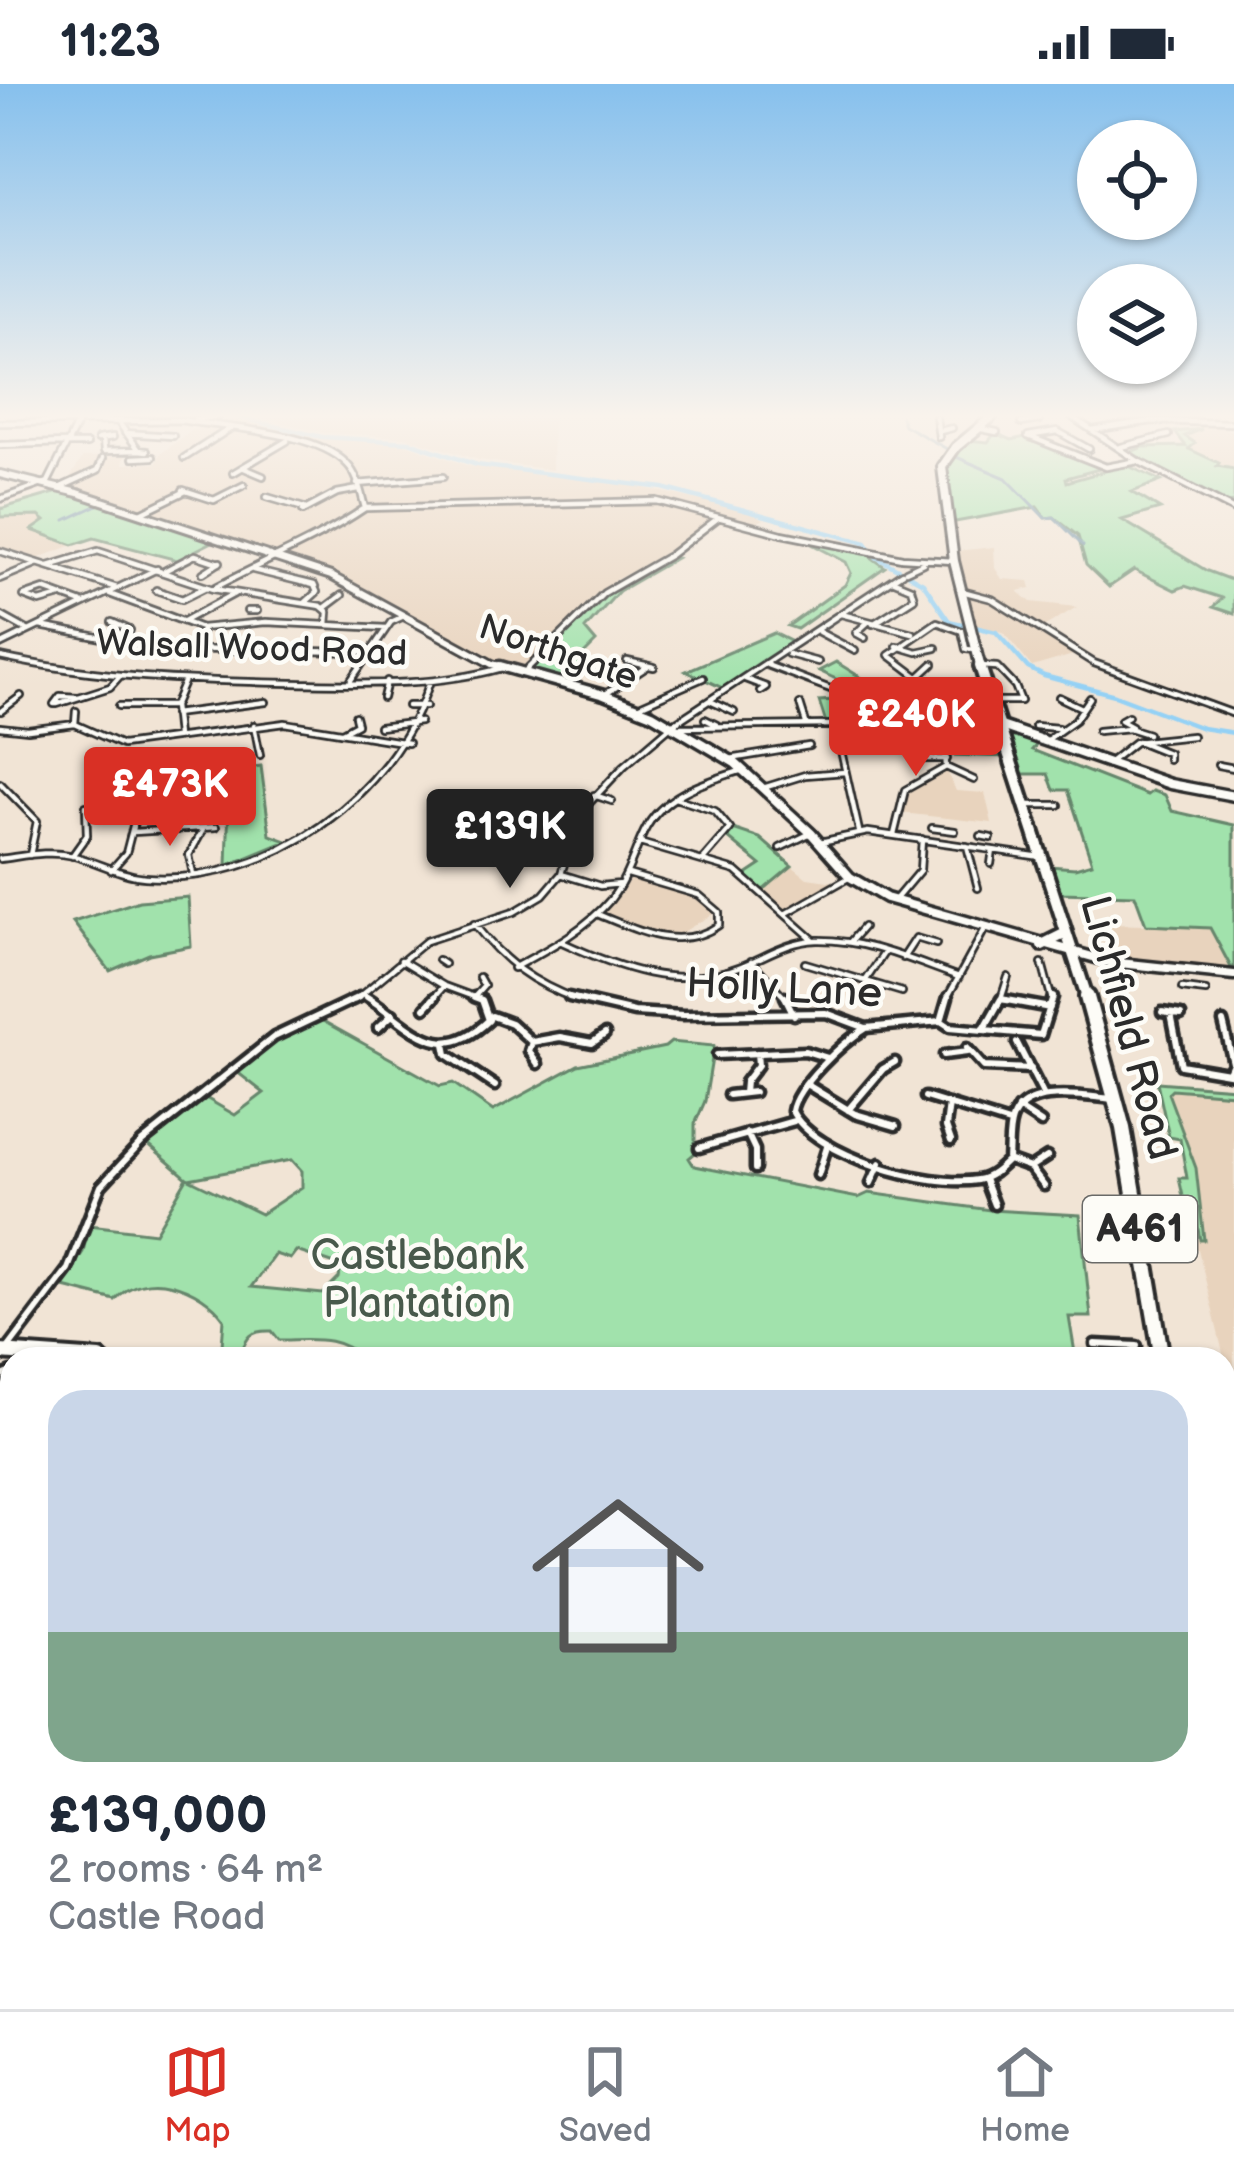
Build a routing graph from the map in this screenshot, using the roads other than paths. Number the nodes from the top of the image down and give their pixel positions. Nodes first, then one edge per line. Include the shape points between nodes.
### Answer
1 (120, 507) edge
2 (152, 507) edge
3 (422, 507) edge
4 (675, 507) edge
5 (947, 507) edge
6 (365, 508) joint
7 (140, 513) junction
8 (718, 518) junction
9 (0, 550) edge
10 (273, 556) junction
11 (926, 561) junction
12 (954, 561) junction
13 (39, 563) junction
14 (49, 566) junction
15 (290, 568) dead end
16 (250, 569) junction
17 (160, 570) junction
18 (204, 572) dead end
19 (312, 574) dead end
20 (278, 576) junction
21 (0, 579) edge
22 (892, 580) junction
23 (302, 581) junction
24 (209, 588) junction
25 (116, 589) junction
26 (156, 590) dead end
27 (961, 591) junction
28 (237, 592) junction
29 (107, 593) junction
30 (342, 595) dead end
31 (61, 596) junction
32 (306, 602) junction
33 (85, 604) junction
34 (325, 608) junction
35 (250, 611) dead end
36 (841, 614) junction
37 (0, 615) edge
38 (404, 616) junction
39 (184, 621) junction
40 (111, 622) dead end
41 (871, 623) junction
42 (240, 625) junction
43 (327, 625) junction
44 (40, 626) junction
45 (204, 628) junction
46 (386, 628) junction
47 (29, 631) junction
48 (818, 632) junction
49 (916, 633) junction
50 (865, 638) dead end
51 (124, 644) junction
52 (0, 645) edge
53 (897, 646) junction
54 (190, 648) junction
55 (933, 648) dead end
56 (852, 649) dead end
57 (976, 650) junction
58 (370, 652) junction
59 (784, 653) junction
60 (0, 657) edge
61 (627, 661) dead end
62 (818, 662) dead end
63 (934, 664) dead end
64 (766, 665) junction
65 (980, 666) junction
66 (502, 668) junction
67 (594, 672) dead end
68 (522, 674) junction
69 (120, 676) junction
70 (919, 677) junction
71 (623, 678) junction
72 (745, 679) junction
73 (184, 680) junction
74 (352, 680) junction
75 (387, 680) junction
76 (700, 680) dead end
77 (430, 681) junction
78 (833, 690) dead end
79 (760, 691) dead end
80 (604, 695) junction
81 (0, 696) edge
82 (1058, 696) dead end
83 (78, 698) dead end
84 (383, 698) dead end
85 (266, 701) dead end
86 (710, 701) junction
87 (992, 701) junction
88 (1086, 703) junction
89 (800, 704) dead end
90 (1099, 705) dead end
91 (408, 706) dead end
92 (426, 706) junction
93 (119, 707) dead end
94 (637, 707) junction
95 (174, 710) junction
96 (1, 711) edge
97 (76, 711) dead end
98 (734, 712) dead end
99 (1234, 714) edge
100 (355, 716) dead end
101 (1128, 716) dead end
102 (705, 719) dead end
103 (420, 722) junction
104 (944, 723) junction
105 (75, 724) junction
106 (806, 724) junction
107 (835, 724) junction
108 (998, 724) junction
109 (254, 725) junction
110 (717, 725) junction
111 (674, 726) junction
112 (1032, 726) dead end
113 (379, 727) dead end
114 (1058, 728) junction
115 (1133, 729) junction
116 (2, 730) edge
117 (1098, 731) dead end
118 (341, 733) junction
119 (1151, 735) junction
120 (177, 736) junction
121 (1192, 736) dead end
122 (1138, 741) junction
123 (1044, 742) junction
124 (408, 743) junction
125 (809, 746) dead end
126 (912, 752) dead end
127 (260, 754) dead end
128 (730, 759) junction
129 (1168, 759) dead end
130 (947, 763) junction
131 (1108, 764) junction
132 (1217, 765) dead end
133 (1234, 768) edge
134 (743, 770) junction
135 (845, 772) junction
136 (970, 777) dead end
137 (0, 783) edge
138 (763, 788) junction
139 (187, 794) dead end
140 (594, 795) junction
141 (1234, 796) edge
142 (675, 797) junction
143 (621, 798) dead end
144 (138, 801) dead end
145 (229, 801) dead end
146 (185, 803) junction
147 (1026, 805) junction
148 (1059, 805) dead end
149 (88, 809) dead end
150 (216, 827) dead end
151 (204, 828) junction
152 (934, 828) dead end
153 (178, 830) junction
154 (859, 831) junction
155 (133, 832) junction
156 (812, 833) junction
157 (894, 835) junction
158 (981, 836) dead end
159 (922, 839) junction
160 (820, 842) junction
161 (944, 842) junction
162 (640, 843) junction
163 (967, 846) junction
164 (787, 847) dead end
165 (991, 850) junction
166 (30, 855) junction
167 (71, 856) junction
168 (1043, 858) junction
169 (0, 859) edge
170 (704, 859) junction
171 (1004, 864) dead end
172 (111, 870) junction
173 (561, 874) junction
174 (628, 874) junction
175 (193, 875) junction
176 (850, 877) junction
177 (621, 884) junction
178 (600, 886) junction
179 (979, 886) dead end
180 (611, 898) junction
181 (895, 901) junction
182 (597, 914) junction
183 (784, 914) junction
184 (474, 924) junction
185 (985, 929) junction
186 (858, 930) dead end
187 (1066, 933) junction
188 (814, 940) junction
189 (562, 942) junction
190 (850, 942) junction
191 (936, 944) dead end
192 (1042, 945) junction
193 (884, 953) junction
194 (1072, 953) junction
195 (903, 958) junction
196 (844, 959) dead end
197 (401, 960) junction
198 (440, 962) dead end
199 (751, 962) junction
200 (805, 963) dead end
201 (1042, 963) dead end
202 (513, 968) junction
203 (836, 970) junction
204 (426, 971) junction
205 (1193, 972) junction
206 (1234, 975) edge
207 (958, 977) junction
208 (1007, 977) dead end
209 (478, 980) dead end
210 (866, 981) junction
211 (444, 986) junction
212 (1182, 988) dead end
213 (1196, 990) junction
214 (1206, 991) dead end
215 (902, 992) dead end
216 (362, 994) junction
217 (475, 996) junction
218 (1001, 999) junction
219 (431, 1007) dead end
220 (1050, 1008) junction
221 (393, 1014) junction
222 (794, 1015) junction
223 (1181, 1015) dead end
224 (490, 1016) junction
225 (941, 1021) junction
226 (1222, 1022) dead end
227 (378, 1028) dead end
228 (865, 1029) junction
229 (984, 1029) junction
230 (532, 1042) junction
231 (618, 1042) dead end
232 (445, 1043) junction
233 (1022, 1046) dead end
234 (948, 1052) dead end
235 (757, 1053) junction
236 (717, 1055) dead end
237 (828, 1058) junction
238 (888, 1063) dead end
239 (539, 1065) dead end
240 (1031, 1069) junction
241 (1232, 1072) edge
242 (806, 1084) junction
243 (490, 1085) dead end
244 (754, 1092) dead end
245 (743, 1093) junction
246 (728, 1095) dead end
247 (1044, 1096) junction
248 (925, 1097) dead end
249 (1116, 1099) junction
250 (949, 1104) junction
251 (1018, 1108) junction
252 (848, 1110) junction
253 (794, 1120) junction
254 (1034, 1121) dead end
255 (1010, 1123) junction
256 (896, 1126) dead end
257 (746, 1131) junction
258 (947, 1139) dead end
259 (702, 1144) dead end
260 (827, 1147) junction
261 (1008, 1160) junction
262 (1044, 1161) dead end
263 (880, 1163) junction
264 (759, 1164) dead end
265 (1030, 1168) junction
266 (816, 1169) dead end
267 (871, 1178) dead end
268 (984, 1179) junction
269 (1044, 1181) dead end
270 (996, 1201) dead end
271 (1137, 1346) dead end
272 (7, 1347) edge
273 (1101, 1347) edge
274 (1160, 1347) edge

1 - 7 main road, Northgate
2 - 7 street
3 - 6 street
4 - 8 street
5 - 12 highway, A461
6 - 10 street
7 - 10 main road, Northgate
8 - 11 street
8 - 68 street via 626,578
9 - 13 street
10 - 16 street
10 - 38 main road, Northgate via 344,581
11 - 12 street
11 - 22 street
12 - 27 highway, A461
13 - 14 street
13 - 21 street
14 - 17 street via 96,550
14 - 25 street
15 - 20 street
16 - 20 street
16 - 24 street
17 - 18 street via 193,554 220,562
17 - 24 street
17 - 25 street
19 - 23 street
20 - 23 street
22 - 36 street
22 - 41 street via 914,598
23 - 32 street via 318,588
24 - 26 street via 182,599
24 - 28 street
25 - 29 street
27 - 57 highway, A461
27 - 99 street via 986,594 1110,671
28 - 32 street
28 - 39 street
29 - 33 street
29 - 39 street
30 - 34 street
31 - 31 street via 44,589 24,596 40,602
31 - 33 street
32 - 34 street
33 - 44 street
34 - 43 street
35 - 42 street
36 - 41 street
36 - 48 street
37 - 47 street
38 - 46 street
38 - 66 main road, Northgate
39 - 45 street
40 - 51 street via 130,630
41 - 49 street
41 - 50 street via 856,633
42 - 43 street
42 - 45 street
43 - 46 street
44 - 47 street
44 - 51 street
45 - 54 street
46 - 58 street
47 - 52 street
48 - 56 street
48 - 59 street
49 - 53 street
49 - 57 street via 935,622 951,626 963,632 966,649
51 - 54 street
53 - 55 street
53 - 70 street via 889,656
54 - 58 street
57 - 65 highway, A461
58 - 74 street
59 - 62 street
59 - 64 street
60 - 69 street, Walsall Wood Road
61 - 71 street via 651,667
63 - 70 street
64 - 72 street
64 - 78 street
65 - 87 highway, A461
65 - 87 street via 995,665 1022,702
66 - 68 main road, Northgate
66 - 77 street, Walsall Wood Road via 482,678
67 - 71 street
68 - 80 main road, Northgate
69 - 73 street, Walsall Wood Road
69 - 83 street
70 - 108 street
71 - 80 street
72 - 79 street via 766,687
72 - 86 street
73 - 74 street, Walsall Wood Road
73 - 95 street
74 - 75 street, Walsall Wood Road
75 - 77 street, Walsall Wood Road
75 - 84 street
76 - 94 street
77 - 92 street
80 - 94 main road, Northgate
81 - 96 street via 18,698
82 - 88 street
85 - 95 street
86 - 98 street
86 - 111 street
87 - 108 highway, A461
88 - 90 street
88 - 114 street
89 - 106 street
91 - 92 street
92 - 103 street
93 - 95 street
94 - 111 main road, Northgate
95 - 120 street
97 - 105 street
100 - 118 street via 357,724
101 - 115 street via 1121,720
102 - 110 street
103 - 113 street
103 - 124 street
104 - 107 street
104 - 108 street
104 - 130 street
105 - 116 street
105 - 120 street via 114,744
106 - 107 street
106 - 110 street
107 - 135 street
108 - 123 main road
108 - 147 highway, Lichfield Road / A461
109 - 118 street
109 - 120 street
109 - 127 street
110 - 111 street
111 - 128 main road, Northgate
111 - 140 street
112 - 114 street
114 - 123 street
115 - 117 street
115 - 119 street
118 - 124 street
119 - 121 street
119 - 122 street
122 - 129 street
122 - 131 street via 1119,748
123 - 131 main road
124 - 175 street via 376,782 329,818 255,856
125 - 128 street
126 - 130 street
128 - 134 main road, Northgate
130 - 136 street
130 - 157 street via 905,790
131 - 141 main road
132 - 133 street
134 - 138 main road, Northgate
134 - 142 street
135 - 138 street
135 - 154 street
137 - 166 street via 37,820
138 - 156 main road, Northgate
139 - 146 street
140 - 143 street via 612,804
140 - 173 street via 576,818
142 - 162 street
142 - 170 street via 729,821
144 - 155 street
145 - 146 street
146 - 153 street
147 - 148 street
147 - 168 highway, Lichfield Road / A461
149 - 167 street via 87,835
150 - 151 street
151 - 153 street
151 - 175 street via 189,855
152 - 161 street via 951,831
153 - 155 street
154 - 157 street
154 - 160 street
155 - 172 street
156 - 160 main road, Northgate
156 - 164 street
157 - 159 street
158 - 165 street via 991,837
159 - 161 street
159 - 181 street via 920,870
160 - 176 main road, Northgate
161 - 163 street
162 - 170 street
162 - 174 street
163 - 165 street
163 - 179 street
165 - 168 street
165 - 171 street via 992,863
166 - 167 street
166 - 169 street
167 - 172 street
168 - 187 highway, Lichfield Road / A461
170 - 183 street via 747,878
172 - 175 street
173 - 178 street
173 - 184 street via 543,896
174 - 177 street
174 - 182 street via 699,895 720,916 704,937 682,940
176 - 181 main road
176 - 183 street
177 - 178 street
177 - 180 street
178 - 180 street
180 - 182 street
181 - 185 main road
182 - 189 street
183 - 188 street
184 - 197 street via 442,932
184 - 202 street, Holly Lane
185 - 192 main road
185 - 207 street
186 - 190 street
187 - 192 highway
187 - 194 highway, Lichfield Road / A461
188 - 190 street
188 - 199 street
189 - 199 street via 676,978
189 - 202 street
190 - 193 street
191 - 195 street via 916,938
192 - 194 main road
193 - 195 street
193 - 210 street
194 - 205 main road
194 - 249 highway, Lichfield Road / A461
195 - 207 street
196 - 203 street
197 - 204 street
197 - 216 street
198 - 204 street
199 - 222 street via 782,989
200 - 203 street
201 - 220 street
202 - 222 street, Holly Lane via 613,1008
203 - 210 street
204 - 211 street
205 - 206 main road
205 - 213 street
207 - 225 street
208 - 218 street
209 - 217 street via 484,986
210 - 215 street
211 - 217 street
211 - 219 street
212 - 213 street
213 - 214 street
216 - 221 street
216 - 272 street via 274,1036 120,1162 92,1203 68,1269
217 - 224 street
218 - 220 street
218 - 229 street
220 - 229 street, Holly Lane via 1040,1035
221 - 227 street
221 - 232 street via 420,1038
222 - 228 street, Holly Lane via 831,1013
223 - 241 street via 1167,1013 1181,1065
224 - 230 street
224 - 232 street via 470,1036
225 - 228 street, Holly Lane
225 - 229 street, Holly Lane
226 - 241 street
228 - 237 street
230 - 231 street
230 - 239 street
232 - 243 street via 447,1054
233 - 240 street
234 - 240 street via 967,1050 982,1068
235 - 236 street
235 - 237 street
235 - 245 street
237 - 242 street
238 - 252 street
240 - 247 street
242 - 252 street
242 - 253 street via 792,1106
244 - 245 street
245 - 246 street
247 - 249 street
247 - 251 street
248 - 250 street
249 - 274 highway, Lichfield Road / A461
250 - 255 street
250 - 258 street
251 - 254 street
251 - 255 street
252 - 256 street
253 - 257 street
253 - 260 street
255 - 261 street
257 - 259 street
257 - 264 street
260 - 263 street
260 - 266 street
261 - 265 street
261 - 268 street
262 - 265 street
263 - 267 street
263 - 268 street via 935,1179
265 - 269 street
268 - 270 street
271 - 273 street

